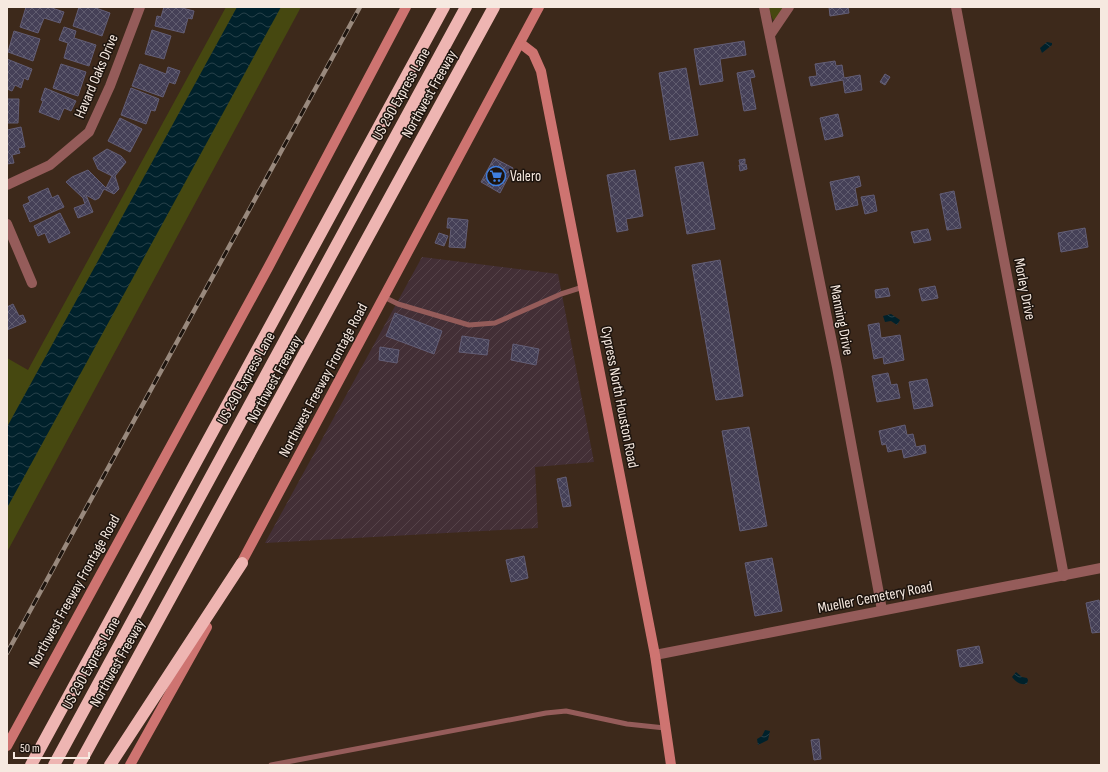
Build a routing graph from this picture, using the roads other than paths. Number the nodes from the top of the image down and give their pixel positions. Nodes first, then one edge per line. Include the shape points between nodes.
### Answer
1 (140, 7) edge
2 (406, 7) edge
3 (444, 7) edge
4 (466, 7) edge
5 (494, 7) edge
6 (539, 7) edge
7 (764, 7) edge
8 (789, 7) edge
9 (956, 7) edge
10 (770, 36) junction
11 (520, 43) junction
12 (7, 185) edge
13 (7, 224) edge
14 (32, 283) dead end
15 (583, 287) junction
16 (384, 297) junction
17 (242, 563) junction
18 (1101, 568) edge
19 (1064, 576) junction
20 (882, 610) junction
21 (655, 655) junction
22 (665, 728) junction
23 (7, 746) edge
24 (31, 765) edge
25 (54, 765) edge
26 (79, 765) edge
27 (110, 765) edge
28 (130, 765) edge
29 (271, 765) edge
30 (671, 765) edge

1 - 12 street, Havard Oaks Drive via 110,86 89,132 50,165
2 - 23 main road, Northwest Freeway Frontage Road via 269,266
3 - 24 highway, Northwest Freeway
4 - 25 highway, US 290 Express Lane
5 - 26 highway, Northwest Freeway
6 - 11 main road, Northwest Freeway Frontage Road
7 - 10 street, Manning Drive
8 - 10 street
9 - 19 street, Morley Drive
10 - 20 street, Manning Drive via 837,367
11 - 15 main road, Cypress North Houston Road via 533,53 541,72
11 - 16 main road, Northwest Freeway Frontage Road
13 - 14 street
15 - 16 lane via 495,323 469,325 398,304
15 - 21 main road, Cypress North Houston Road
16 - 17 main road, Northwest Freeway Frontage Road
17 - 27 highway
17 - 28 main road, Northwest Freeway Frontage Road
18 - 19 street, Mueller Cemetery Road
19 - 20 street, Mueller Cemetery Road
20 - 21 street, Mueller Cemetery Road
21 - 22 main road, Cypress North Houston Road
22 - 29 lane via 626,724 566,711
22 - 30 main road, Cypress North Houston Road

